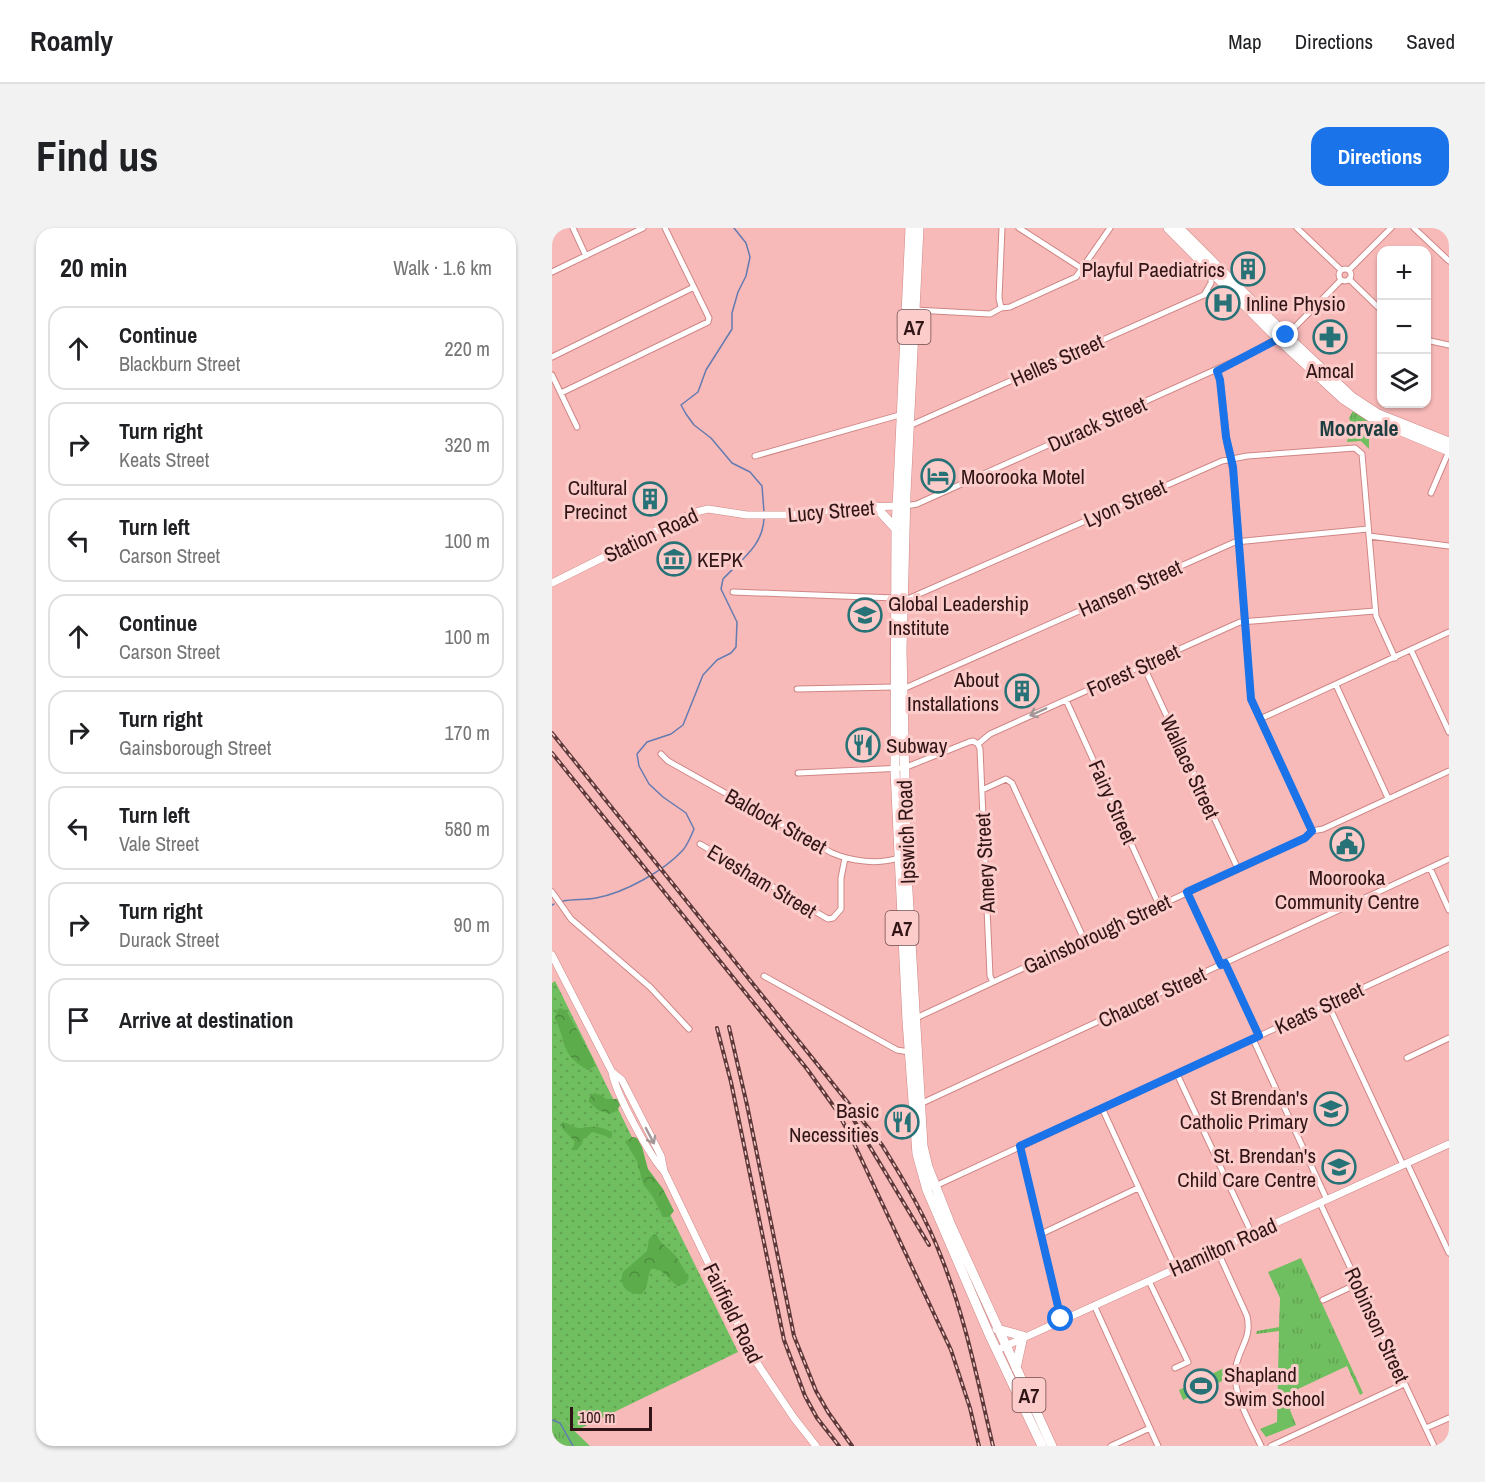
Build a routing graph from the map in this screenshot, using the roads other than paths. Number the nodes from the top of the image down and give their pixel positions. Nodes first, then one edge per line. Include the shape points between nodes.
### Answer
1 (573, 228) edge
2 (643, 228) edge
3 (665, 228) edge
4 (910, 228) edge
5 (919, 228) edge
6 (1002, 228) edge
7 (1019, 228) edge
8 (1110, 228) edge
9 (1168, 228) edge
10 (1179, 228) edge
11 (1297, 228) edge
12 (1391, 228) edge
13 (1414, 228) edge
14 (586, 256) junction
15 (1449, 261) edge
16 (1081, 268) junction
17 (1341, 270) junction
18 (1349, 270) junction
19 (1211, 271) junction
20 (552, 272) edge
21 (1349, 279) junction
22 (1341, 280) junction
23 (694, 287) junction
24 (1227, 288) junction
25 (1204, 295) junction
26 (1377, 306) edge
27 (1001, 308) junction
28 (915, 310) junction
29 (1282, 337) junction
30 (1431, 341) edge
31 (1449, 345) edge
32 (552, 357) edge
33 (1217, 371) junction
34 (552, 375) edge
35 (561, 393) junction
36 (903, 414) junction
37 (909, 426) junction
38 (577, 427) dead end
39 (1449, 442) edge
40 (1449, 451) edge
41 (755, 456) dead end
42 (1231, 458) junction
43 (1431, 493) dead end
44 (875, 506) junction
45 (902, 506) junction
46 (755, 515) joint
47 (896, 529) junction
48 (1369, 533) junction
49 (1239, 541) junction
50 (1449, 546) edge
51 (552, 583) edge
52 (733, 592) dead end
53 (899, 600) junction
54 (1375, 610) junction
55 (1246, 621) junction
56 (1449, 632) edge
57 (1411, 650) junction
58 (1395, 658) junction
59 (1143, 665) junction
60 (1336, 685) junction
61 (899, 688) junction
62 (797, 689) dead end
63 (1066, 700) junction
64 (1260, 719) junction
65 (1449, 732) edge
66 (978, 744) junction
67 (661, 754) dead end
68 (899, 769) junction
69 (1449, 771) edge
70 (798, 773) dead end
71 (981, 790) junction
72 (1388, 798) junction
73 (1312, 831) junction
74 (700, 844) dead end
75 (845, 858) junction
76 (898, 858) junction
77 (1449, 859) edge
78 (1430, 868) junction
79 (1238, 869) junction
80 (552, 892) edge
81 (1187, 892) junction
82 (1159, 905) junction
83 (1449, 910) edge
84 (1083, 937) junction
85 (1449, 948) edge
86 (552, 955) edge
87 (1223, 964) junction
88 (764, 976) dead end
89 (993, 982) junction
90 (1328, 1004) junction
91 (911, 1020) junction
92 (689, 1029) dead end
93 (1256, 1037) junction
94 (1449, 1038) edge
95 (909, 1052) junction
96 (1407, 1058) dead end
97 (1177, 1074) junction
98 (920, 1104) junction
99 (1102, 1108) junction
100 (1449, 1144) edge
101 (1020, 1146) junction
102 (1405, 1164) junction
103 (931, 1188) junction
104 (1138, 1188) junction
105 (1324, 1201) junction
106 (1041, 1234) junction
107 (1252, 1234) junction
108 (1216, 1250) junction
109 (1449, 1253) edge
110 (1176, 1269) junction
111 (1149, 1281) junction
112 (1357, 1284) junction
113 (1323, 1300) dead end
114 (1094, 1305) junction
115 (1061, 1319) junction
116 (997, 1329) junction
117 (1023, 1336) junction
118 (1001, 1348) junction
119 (1016, 1368) junction
120 (1175, 1368) dead end
121 (1404, 1384) junction
122 (1449, 1418) edge
123 (1150, 1428) junction
124 (1426, 1428) junction
125 (816, 1446) edge
126 (1042, 1446) edge
127 (1052, 1446) edge
128 (1110, 1446) edge
129 (1158, 1446) edge
130 (1261, 1446) edge
131 (1270, 1446) edge
132 (1434, 1446) edge

1 - 14 street
2 - 14 street
3 - 23 street
4 - 36 highway, Ipswich Road / A7
5 - 28 highway, Ipswich Road / A7
6 - 27 street
7 - 16 street
8 - 16 street
9 - 19 highway
10 - 29 highway
11 - 17 street
12 - 18 street
13 - 15 street
14 - 20 street
16 - 27 street via 1076,277
17 - 18 street
17 - 22 street
18 - 21 street
19 - 24 highway
19 - 25 street via 1211,283
21 - 22 street
21 - 26 street
22 - 29 street, Durack Street
23 - 32 street
23 - 35 street via 710,318 708,322
24 - 25 street, Helles Street
24 - 29 highway
25 - 37 street, Helles Street
27 - 28 street via 990,314
28 - 37 highway, Ipswich Road / A7
29 - 33 street, Durack Street
29 - 39 highway via 1358,402
29 - 40 highway via 1361,413
30 - 31 street
33 - 42 street
33 - 45 street, Durack Street via 917,504
34 - 35 street
35 - 38 street
36 - 41 street
36 - 45 highway, Ipswich Road / A7
37 - 45 highway, Ipswich Road / A7
40 - 43 street
42 - 48 street, Lyon Street via 1358,449 1362,454
42 - 49 street
42 - 53 street, Lyon Street
44 - 45 street, Lucy Street
44 - 46 street, Lucy Street
44 - 47 highway
45 - 47 highway, Ipswich Road / A7
45 - 53 highway, Ipswich Road / A7
46 - 51 street, Station Road via 696,512
47 - 53 highway, Ipswich Road / A7
48 - 49 street, Hansen Street
48 - 50 street, Hansen Street
48 - 54 street
49 - 55 street
49 - 61 street, Hansen Street
52 - 53 street
53 - 61 highway, Ipswich Road / A7
54 - 55 street, Forest Street
54 - 58 street
55 - 59 street, Forest Street
55 - 64 street via 1251,696
56 - 57 street
57 - 58 street
57 - 65 street
58 - 60 street
59 - 63 street, Forest Street
59 - 79 street, Wallace Street
60 - 64 street
60 - 72 street
61 - 62 street
61 - 68 highway, Ipswich Road / A7
63 -> 66 street, Forest Street via 990,734
63 - 82 street, Fairy Street
64 - 73 street
66 - 68 street, Forest Street via 969,742
66 - 71 street, Amery Street
67 - 75 street, Baldock Street
68 - 70 street
68 - 76 highway, Ipswich Road / A7
68 - 91 highway, Ipswich Road / A7
69 - 72 street, Gainsborough Street
71 - 84 street via 1006,779 1012,783
71 - 89 street, Amery Street
72 - 73 street, Gainsborough Street via 1323,830
73 - 79 street, Gainsborough Street via 1305,838
74 - 75 street, Evesham Street via 828,919 840,909
75 - 76 street, Baldock Street
76 - 91 highway, Ipswich Road / A7
77 - 78 street, Chaucer Street
78 - 83 street
78 - 87 street, Chaucer Street
79 - 81 street, Gainsborough Street
80 - 92 street via 574,923 650,987
81 - 82 street, Gainsborough Street
81 - 87 street, Robinson Street
82 - 84 street, Gainsborough Street via 1094,936
84 - 89 street, Gainsborough Street
85 - 90 street, Keats Street
86 - 125 street, Fairfield Road via 646,1146 664,1171 755,1360
87 - 93 street, Robinson Street
87 - 98 street, Chaucer Street
88 - 95 street via 897,1050
89 - 91 street, Gainsborough Street
90 - 93 street, Keats Street
90 - 102 street
91 - 95 highway, Ipswich Road / A7
91 - 98 highway, Ipswich Road / A7
93 - 97 street, Keats Street
93 - 105 street, Robinson Street
94 - 96 street
95 - 103 highway, Ipswich Road / A7 via 917,1154
97 - 99 street, Keats Street
97 - 107 street
98 - 103 highway, Ipswich Road / A7
99 - 101 street, Keats Street
99 - 104 street
100 - 102 street, Hamilton Road
101 - 103 street, Keats Street
101 - 106 street
102 - 105 street, Hamilton Road
102 - 109 street
103 - 116 highway, Ipswich Road / A7
103 - 118 highway, Ipswich Road / A7
104 - 106 street
104 - 110 street
105 - 107 street, Hamilton Road
105 - 112 street, Robinson Street
106 - 115 street
107 - 108 street, Hamilton Road
108 - 110 street, Hamilton Road
108 - 130 street via 1247,1316 1249,1334 1236,1364 1236,1387
110 - 111 street, Hamilton Road
111 - 114 street, Hamilton Road
111 - 120 street via 1188,1362
112 - 113 street
112 - 121 street, Robinson Street
114 - 115 street, Hamilton Road
114 - 123 street
115 - 117 street, Hamilton Road
116 - 117 highway
116 - 118 highway, Ipswich Road / A7
117 - 118 street, Hamilton Road
117 - 119 highway
118 - 119 highway, Ipswich Road / A7
118 - 126 highway, Ipswich Road / A7
119 - 127 highway, Ipswich Road / A7
121 - 124 street, Robinson Street
121 - 131 street
122 - 124 street
123 - 128 street
123 - 129 street
124 - 132 street, Robinson Street

